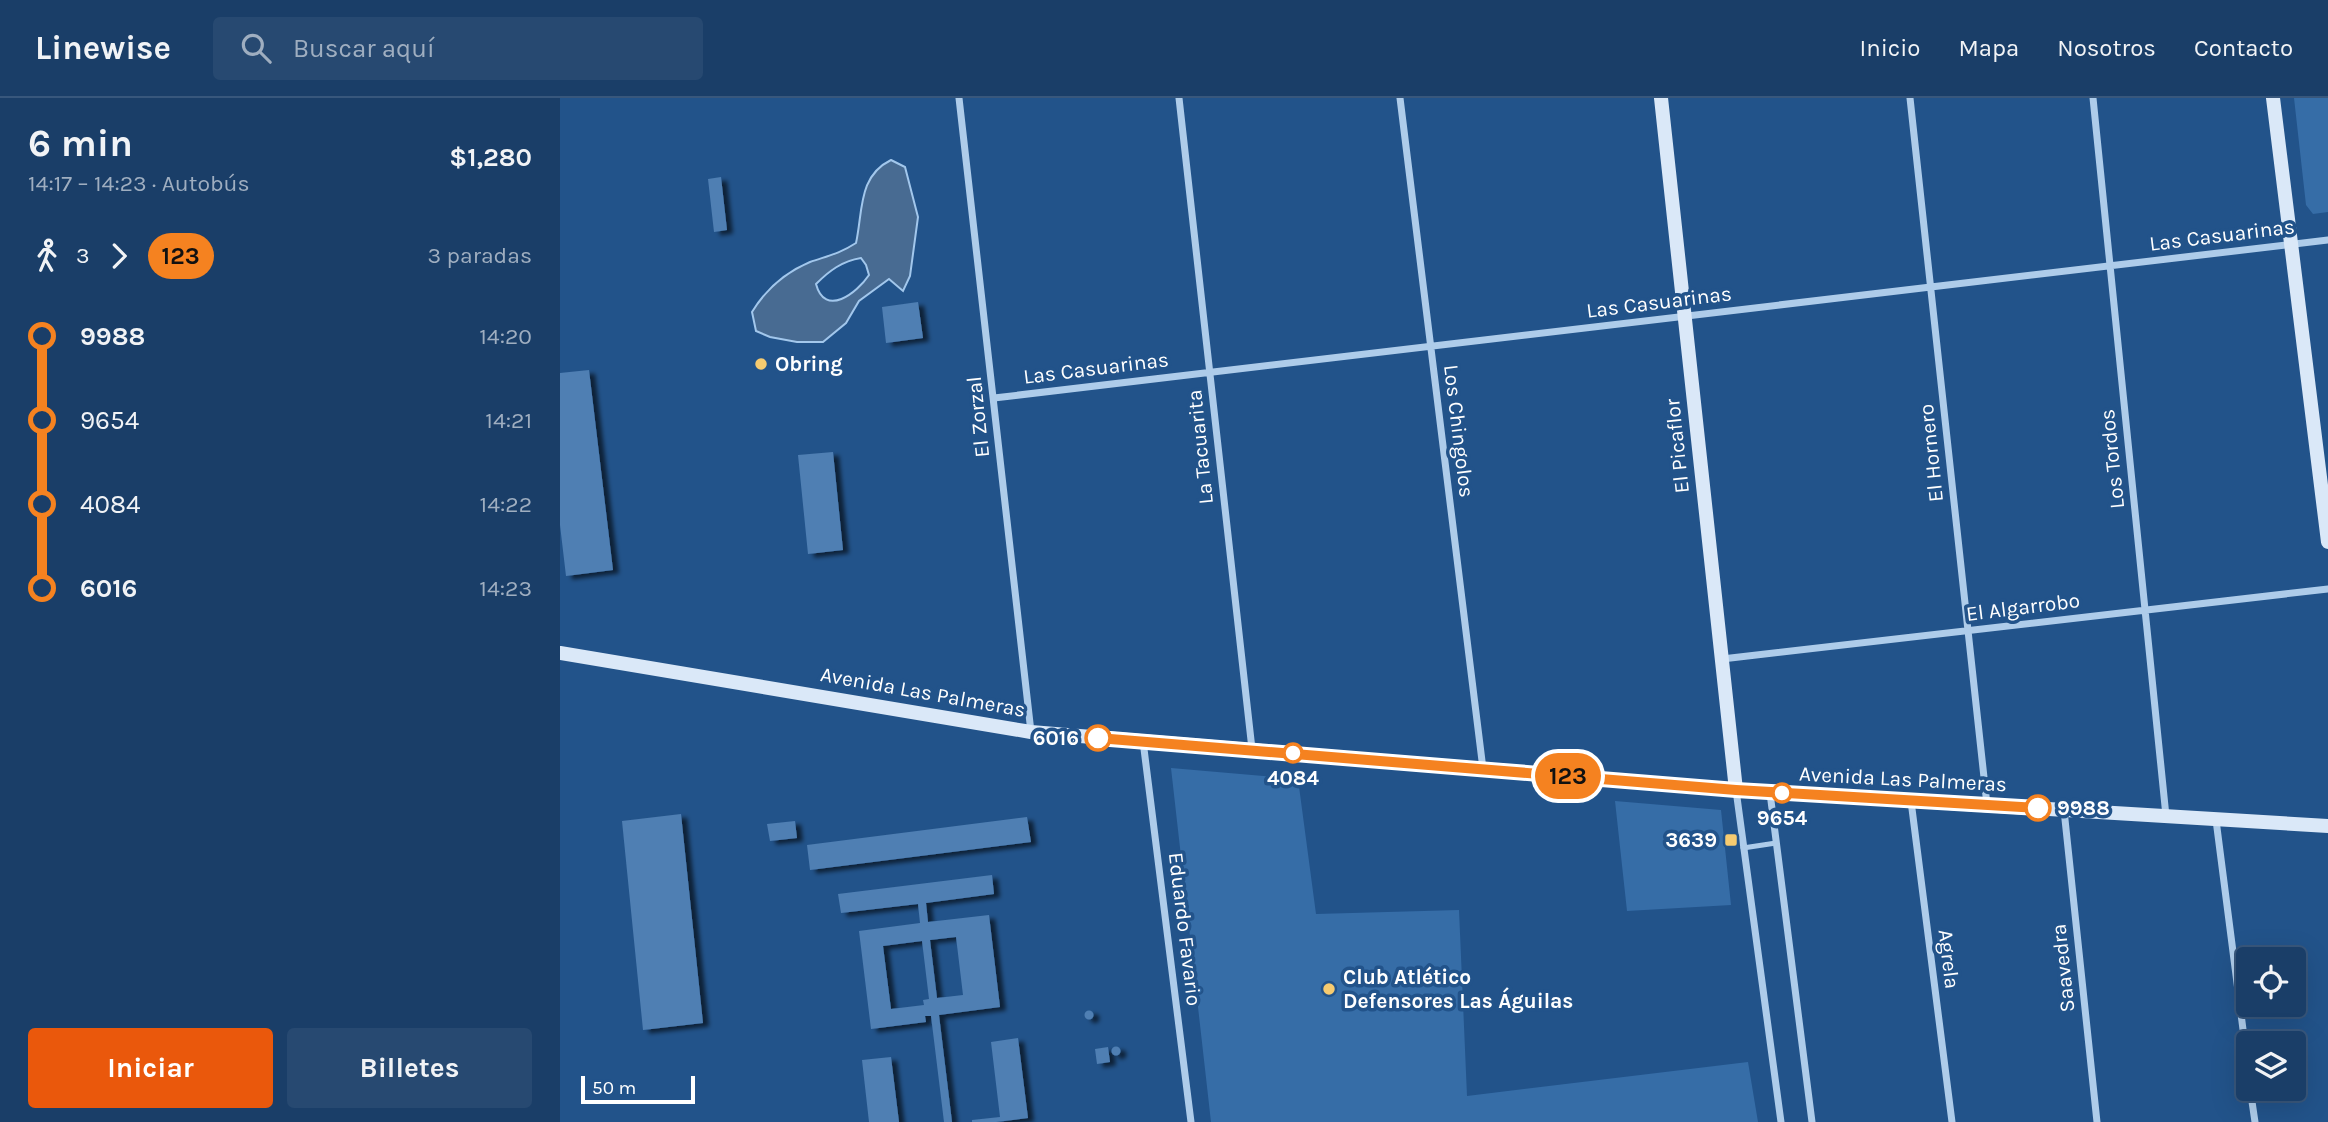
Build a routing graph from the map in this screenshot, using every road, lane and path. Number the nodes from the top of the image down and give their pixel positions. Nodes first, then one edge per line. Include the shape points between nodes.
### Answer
1 (959, 98) edge
2 (1179, 98) edge
3 (1400, 98) edge
4 (1661, 98) edge
5 (1910, 98) edge
6 (2093, 98) edge
7 (2273, 98) edge
8 (2328, 240) edge
9 (2291, 245) junction
10 (2110, 266) junction
11 (1931, 288) junction
12 (1685, 317) junction
13 (1431, 346) junction
14 (1209, 372) junction
15 (994, 398) junction
16 (2328, 542) edge
17 (2328, 589) edge
18 (2145, 610) junction
19 (1968, 631) junction
20 (560, 653) edge
21 (1722, 659) junction
22 (1031, 732) junction
23 (1143, 741) junction
24 (1252, 750) junction
25 (1483, 769) junction
26 (1736, 790) junction
27 (1769, 792) junction
28 (1911, 800) junction
29 (1987, 805) junction
30 (2064, 810) junction
31 (2166, 816) junction
32 (2216, 819) junction
33 (2328, 826) edge
34 (1776, 843) junction
35 (1743, 848) junction
36 (2243, 1031) edge
37 (2252, 1101) edge
38 (1191, 1122) edge
39 (1781, 1122) edge
40 (1812, 1122) edge
41 (1952, 1122) edge
42 (2097, 1122) edge
43 (2255, 1122) edge

1 - 15 street, El Zorzal
2 - 14 street, La Tacuarita
3 - 13 street, Los Chingolos
4 - 12 main road, El Picaflor
5 - 11 street, El Hornero
6 - 10 street, Los Tordos
7 - 9 main road
8 - 9 street, Las Casuarinas
9 - 10 street, Las Casuarinas
9 - 16 main road
10 - 11 street, Las Casuarinas
10 - 18 street, Los Tordos
11 - 12 street, Las Casuarinas
11 - 19 street, El Hornero
12 - 13 street, Las Casuarinas
12 - 21 main road, El Picaflor
13 - 14 street, Las Casuarinas
13 - 25 street, Los Chingolos
14 - 15 street, Las Casuarinas
14 - 24 street, La Tacuarita
15 - 22 street, El Zorzal
17 - 18 street, El Algarrobo
18 - 19 street, El Algarrobo
18 - 31 street, Los Tordos
19 - 21 street, El Algarrobo
19 - 29 street, El Hornero
20 - 22 main road, Avenida Las Palmeras
21 - 26 main road, El Picaflor
22 - 23 main road, Avenida Las Palmeras
23 - 24 main road, Avenida Las Palmeras
23 - 38 street, Eduardo Favario
24 - 25 main road, Avenida Las Palmeras
25 - 26 main road, Avenida Las Palmeras
26 - 27 main road, Avenida Las Palmeras
26 - 35 street
27 - 28 main road, Avenida Las Palmeras
27 - 34 street
28 - 29 main road, Avenida Las Palmeras
28 - 41 street, Agrela
29 - 30 main road, Avenida Las Palmeras
30 - 31 main road, Avenida Las Palmeras
30 - 42 street, Saavedra
31 - 32 main road, Avenida Las Palmeras
32 - 33 main road, Avenida Las Palmeras
32 - 36 street
34 - 35 lane
34 - 40 street
35 - 39 street
37 - 43 street

